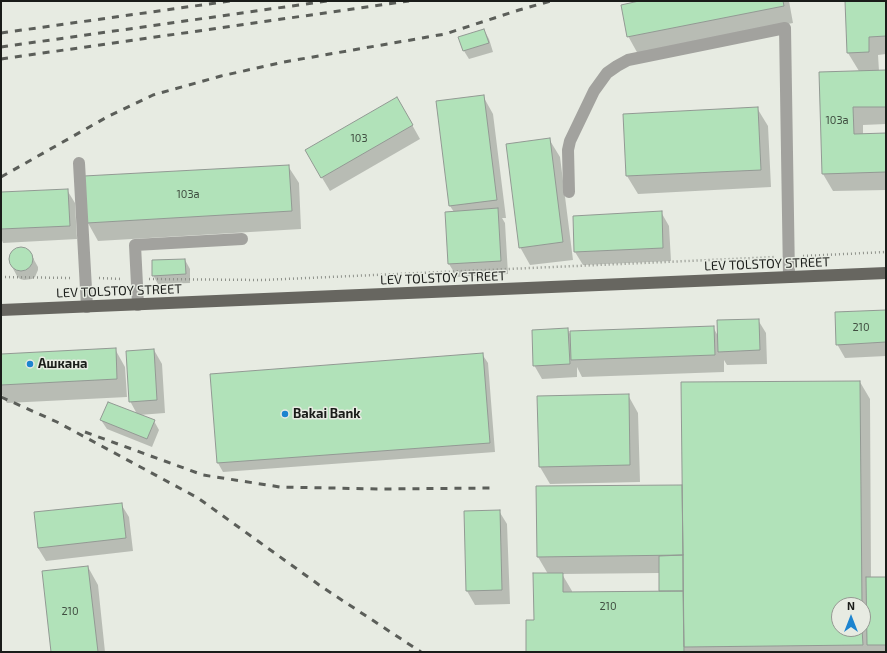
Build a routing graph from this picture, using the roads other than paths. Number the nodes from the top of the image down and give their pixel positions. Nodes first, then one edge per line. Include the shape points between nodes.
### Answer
1 (79, 163) dead end
2 (569, 192) dead end
3 (242, 239) dead end
4 (886, 273) edge
5 (789, 277) junction
6 (138, 305) junction
7 (87, 307) junction
8 (1, 310) edge

1 - 7 lane
2 - 5 lane via 570,141 594,91 617,66 628,60 785,28
3 - 6 lane via 135,245
4 - 5 main road, LEV TOLSTOY STREET
5 - 6 main road, LEV TOLSTOY STREET
6 - 7 main road, LEV TOLSTOY STREET
7 - 8 main road, LEV TOLSTOY STREET

